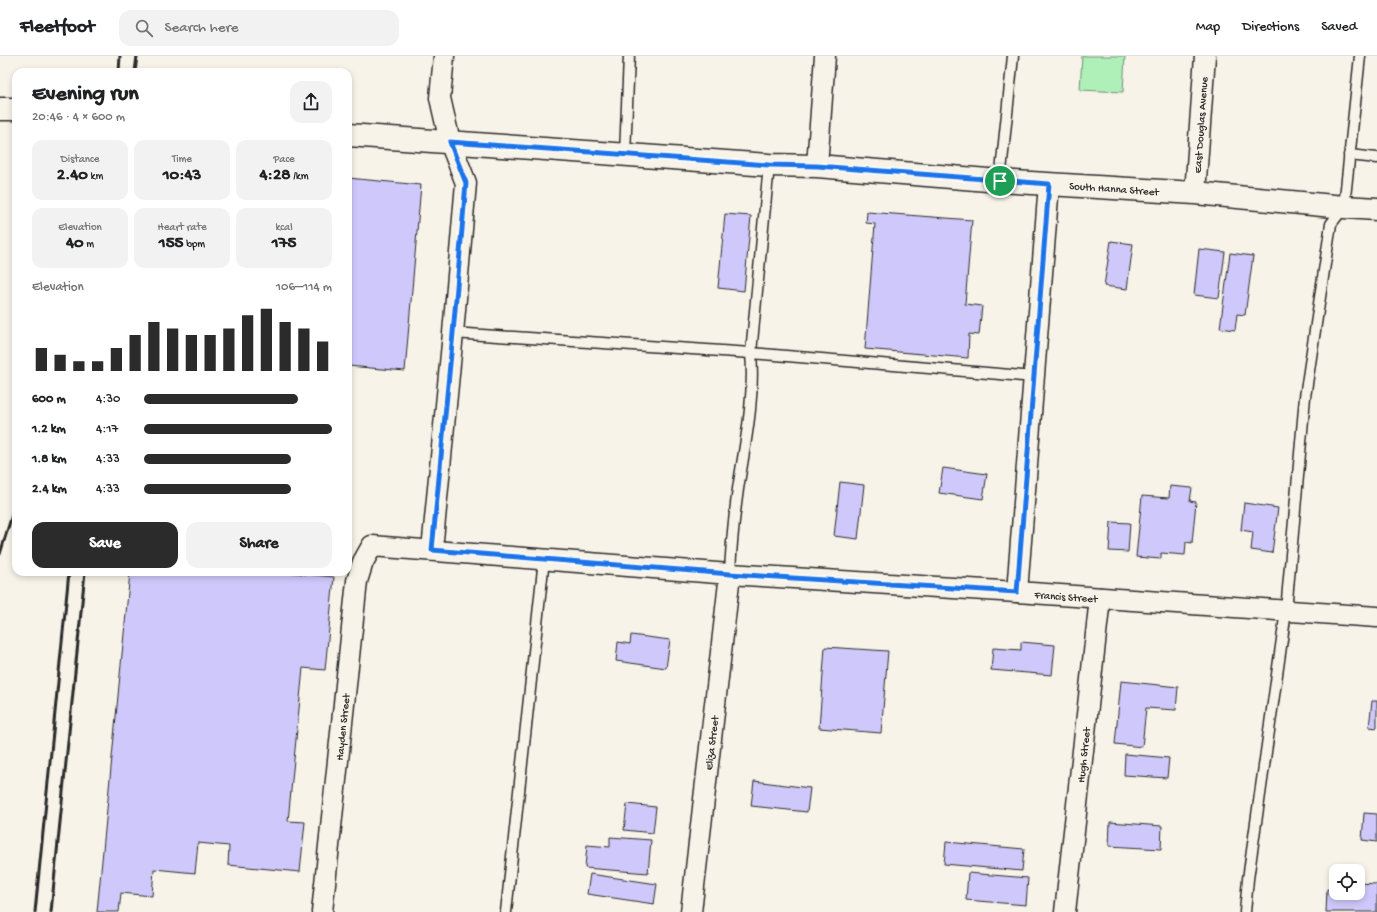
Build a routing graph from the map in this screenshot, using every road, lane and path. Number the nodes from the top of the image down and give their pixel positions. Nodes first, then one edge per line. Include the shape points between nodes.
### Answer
1 (444, 56) edge
2 (629, 56) edge
3 (825, 56) edge
4 (1013, 56) edge
5 (1205, 56) edge
6 (1360, 56) edge
7 (0, 109) edge
8 (12, 109) edge
9 (352, 134) edge
10 (450, 142) junction
11 (625, 155) junction
12 (1349, 155) junction
13 (1377, 158) edge
14 (769, 165) junction
15 (817, 166) junction
16 (1000, 181) junction
17 (1049, 184) junction
18 (1195, 193) junction
19 (1344, 207) junction
20 (1377, 209) edge
21 (453, 333) junction
22 (751, 353) junction
23 (1034, 377) junction
24 (372, 546) joint
25 (432, 550) junction
26 (544, 559) junction
27 (730, 574) junction
28 (1017, 592) junction
29 (1100, 598) junction
30 (1286, 611) junction
31 (1377, 617) edge
32 (322, 912) edge
33 (506, 912) edge
34 (692, 912) edge
35 (1065, 912) edge
36 (1245, 912) edge

1 - 10 street via 440,98
2 - 11 lane
3 - 15 street
4 - 16 lane
5 - 18 street, East Douglas Avenue
6 - 12 lane
7 - 8 street
9 - 10 street, South Hanna Street
10 - 11 street, South Hanna Street
10 - 21 street via 466,183
11 - 14 street, South Hanna Street
12 - 13 lane
12 - 19 lane
14 - 15 street, South Hanna Street
14 - 22 lane
15 - 16 street, South Hanna Street
16 - 17 street, South Hanna Street
17 - 18 street, South Hanna Street
17 - 23 street
18 - 19 street, South Hanna Street
19 - 20 street, South Hanna Street
19 - 30 lane via 1331,224 1305,397
21 - 22 lane
21 - 25 street
22 - 23 lane
22 - 27 lane via 753,371 749,425 737,497
23 - 28 street
24 - 25 street, Francis Street
24 - 32 street, Hayden Street via 357,581
25 - 26 street, Francis Street
26 - 27 street, Francis Street
26 - 33 lane
27 - 28 street, Francis Street
27 - 34 street, Eliza Street
28 - 29 street, Francis Street
29 - 30 street, Francis Street
29 - 35 street, Hugh Street
30 - 31 street, Francis Street
30 - 36 lane

